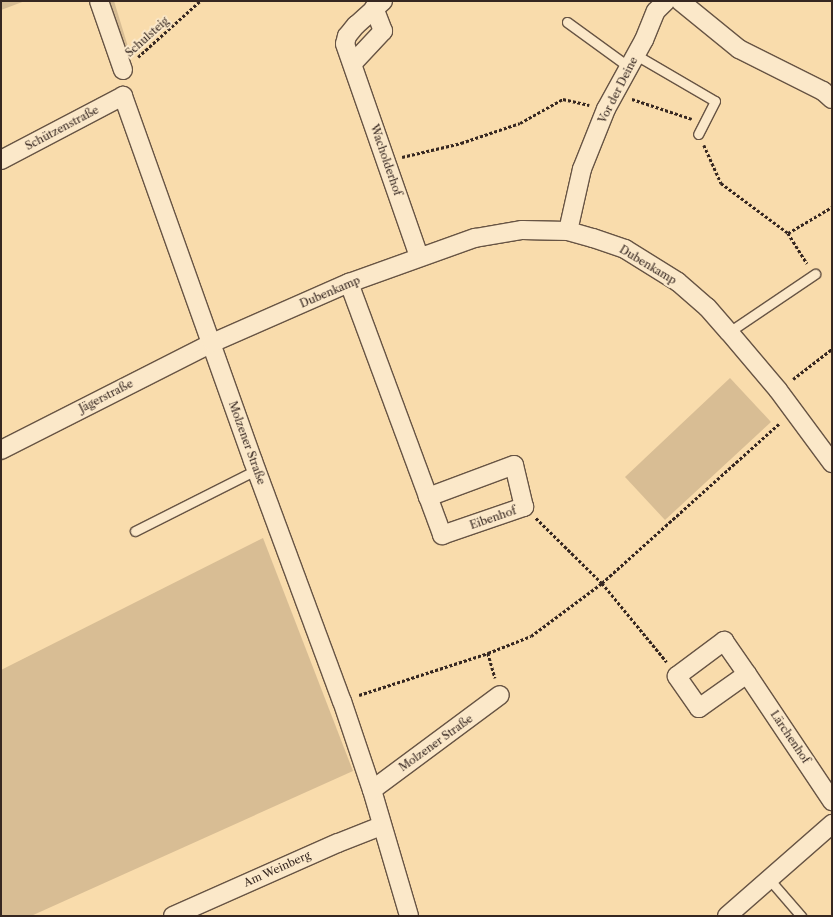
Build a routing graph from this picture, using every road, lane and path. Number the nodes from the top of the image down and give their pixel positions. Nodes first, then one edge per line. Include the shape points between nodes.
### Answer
1 (99, 1) edge
2 (200, 1) edge
3 (666, 1) edge
4 (680, 1) edge
5 (378, 5) edge
6 (567, 22) dead end
7 (632, 61) junction
8 (123, 70) joint
9 (615, 93) junction
10 (829, 93) edge
11 (123, 96) joint
12 (606, 109) junction
13 (698, 134) junction
14 (1, 160) edge
15 (386, 161) junction
16 (832, 207) edge
17 (568, 231) junction
18 (788, 233) junction
19 (419, 257) junction
20 (815, 274) joint
21 (349, 283) junction
22 (729, 332) junction
23 (212, 343) junction
24 (832, 349) edge
25 (778, 390) junction
26 (793, 411) junction
27 (1, 450) edge
28 (832, 463) edge
29 (256, 470) junction
30 (428, 497) junction
31 (524, 507) junction
32 (135, 531) dead end
33 (602, 583) junction
34 (488, 653) junction
35 (747, 674) junction
36 (677, 676) junction
37 (500, 695) joint
38 (342, 701) junction
39 (372, 790) junction
40 (832, 801) edge
41 (832, 824) edge
42 (382, 826) junction
43 (769, 879) junction
44 (173, 916) edge
45 (409, 916) edge
46 (727, 916) edge
47 (801, 916) edge

1 - 8 street
2 - 8 path, Schulsteig
3 - 7 street, Vor der Deine via 656,11
4 - 10 street via 739,49
5 - 15 street, Wacholderhof via 383,31 353,63
6 - 7 lane
7 - 9 street, Vor der Deine
7 - 13 lane via 715,100
9 - 12 street, Vor der Deine
9 - 13 path via 691,118
11 - 14 street, Schützenstraße
11 - 23 street, Molzener Straße
12 - 15 path via 563,99 520,123 461,143
12 - 17 street, Vor der Deine via 582,169
13 - 18 path via 720,183
15 - 19 street, Wacholderhof
16 - 18 path
17 - 19 street, Dubenkamp via 522,230 475,238
17 - 22 street, Dubenkamp via 625,249 653,265 707,307
18 - 20 path
19 - 21 street, Dubenkamp
20 - 22 lane
21 - 23 street, Dubenkamp
21 - 30 street, Eibenhof
22 - 25 street, Dubenkamp
23 - 27 street, Jägerstraße
23 - 29 street, Molzener Straße
24 - 25 path
25 - 26 street, Dubenkamp
26 - 28 street, Dubenkamp
26 - 33 path
29 - 32 lane
29 - 38 street, Molzener Straße
30 - 31 street, Eibenhof via 442,535
30 - 31 street, Eibenhof via 514,465
31 - 33 path
33 - 34 path via 531,636
33 - 36 path
34 - 37 path
34 - 38 path
35 - 36 street via 699,708
35 - 36 street, Lärchenhof via 724,641
35 - 40 street, Lärchenhof
37 - 39 street, Molzener Straße
38 - 39 street, Molzener Straße
39 - 42 street, Molzener Straße
41 - 43 street
42 - 44 street, Am Weinberg
42 - 45 street, Molzener Straße
43 - 46 street
43 - 47 lane

